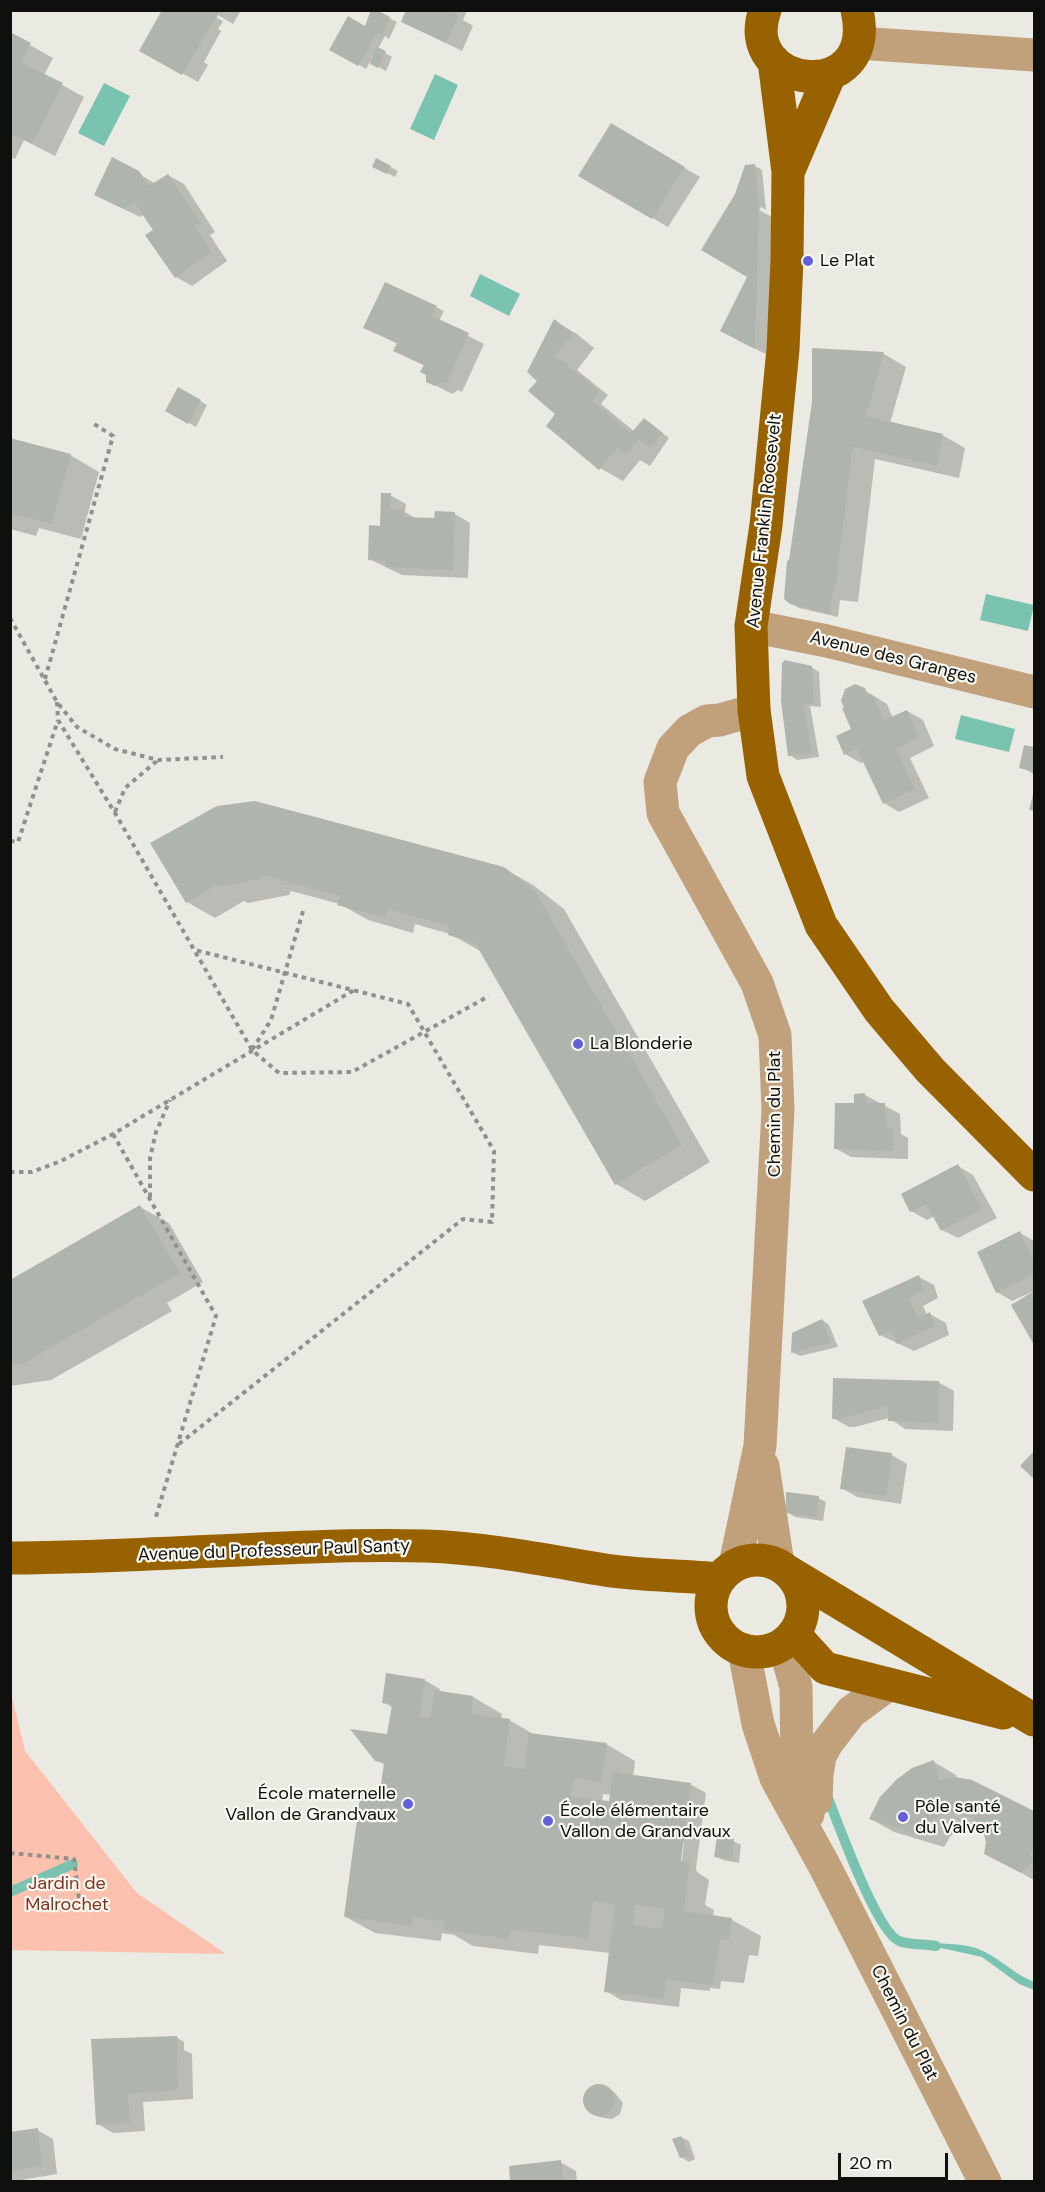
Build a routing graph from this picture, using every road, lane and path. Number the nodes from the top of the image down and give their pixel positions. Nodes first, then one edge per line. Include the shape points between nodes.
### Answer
1 (857, 10) edge
2 (764, 11) edge
3 (858, 43) junction
4 (1035, 55) edge
5 (774, 62) junction
6 (830, 74) junction
7 (788, 172) junction
8 (91, 422) dead end
9 (10, 618) edge
10 (751, 626) junction
11 (45, 680) junction
12 (1035, 692) edge
13 (57, 702) junction
14 (754, 710) junction
15 (58, 720) junction
16 (223, 757) dead end
17 (158, 760) junction
18 (115, 813) junction
19 (10, 841) edge
20 (303, 911) dead end
21 (195, 950) junction
22 (286, 972) junction
23 (354, 990) junction
24 (489, 996) dead end
25 (424, 1033) junction
26 (252, 1050) junction
27 (170, 1099) junction
28 (113, 1134) junction
29 (10, 1172) edge
30 (1035, 1175) edge
31 (150, 1200) junction
32 (179, 1444) junction
33 (760, 1446) junction
34 (144, 1555) junction
35 (10, 1558) edge
36 (782, 1568) junction
37 (721, 1583) junction
38 (789, 1639) junction
39 (744, 1651) junction
40 (889, 1684) junction
41 (1035, 1721) edge
42 (10, 1853) edge
43 (824, 1864) junction
44 (79, 1899) dead end
45 (985, 2181) edge

1 - 3 main road
2 - 5 main road, Avenue Franklin Roosevelt via 765,47
3 - 4 street
3 - 6 main road via 852,56
5 - 6 main road via 800,77
5 - 7 main road, Avenue Franklin Roosevelt
6 - 7 main road, Avenue Franklin Roosevelt
7 - 10 main road, Avenue Franklin Roosevelt via 783,349 766,525
8 - 11 path via 113,436
9 - 11 path
10 - 12 street, Avenue des Granges
10 - 14 main road, Avenue Franklin Roosevelt
11 - 13 path
13 - 15 path
13 - 17 path via 76,728 115,749
14 - 30 main road, Avenue Franklin Roosevelt via 763,776 821,925 879,1010 930,1070
14 - 33 street, Chemin du Plat via 707,721 689,730 673,748 660,782 663,813 757,983 775,1035 778,1110
15 - 18 path
15 - 19 path via 18,842
16 - 17 path
17 - 18 path via 125,788
18 - 21 path
20 - 22 path
21 - 22 path
21 - 26 path
22 - 23 path
22 - 26 path via 271,1020
23 - 25 path via 408,1004
23 - 26 path
24 - 25 path
25 - 26 path via 352,1072 279,1073
25 - 32 path via 494,1151 492,1222 463,1219
26 - 27 path
27 - 28 path
27 - 31 path via 150,1158
28 - 29 path via 32,1172
28 - 31 path
31 - 32 path via 216,1316
32 - 34 path
33 - 36 street
33 - 37 street, Chemin du Plat
34 - 35 main road, Avenue du Professeur Paul Santy
34 - 37 main road, Avenue du Professeur Paul Santy via 334,1545 428,1546
36 - 37 main road, Avenue du Professeur Paul Santy via 764,1560 749,1560
36 - 38 main road via 796,1581 802,1594 801,1622
36 - 41 main road, Avenue du Professeur Paul Santy
37 - 39 main road via 713,1621 719,1634
38 - 39 main road via 765,1652
38 - 40 main road, Avenue du Professeur Paul Santy via 825,1668
38 - 43 street, Chemin du Plat via 796,1687 797,1767
39 - 43 street, Chemin du Plat via 766,1752 785,1796
40 - 41 main road, Avenue du Professeur Paul Santy
40 - 43 street, Chemin du Plat via 851,1712 820,1756 816,1817
42 - 44 path via 74,1859
43 - 45 street, Chemin du Plat

